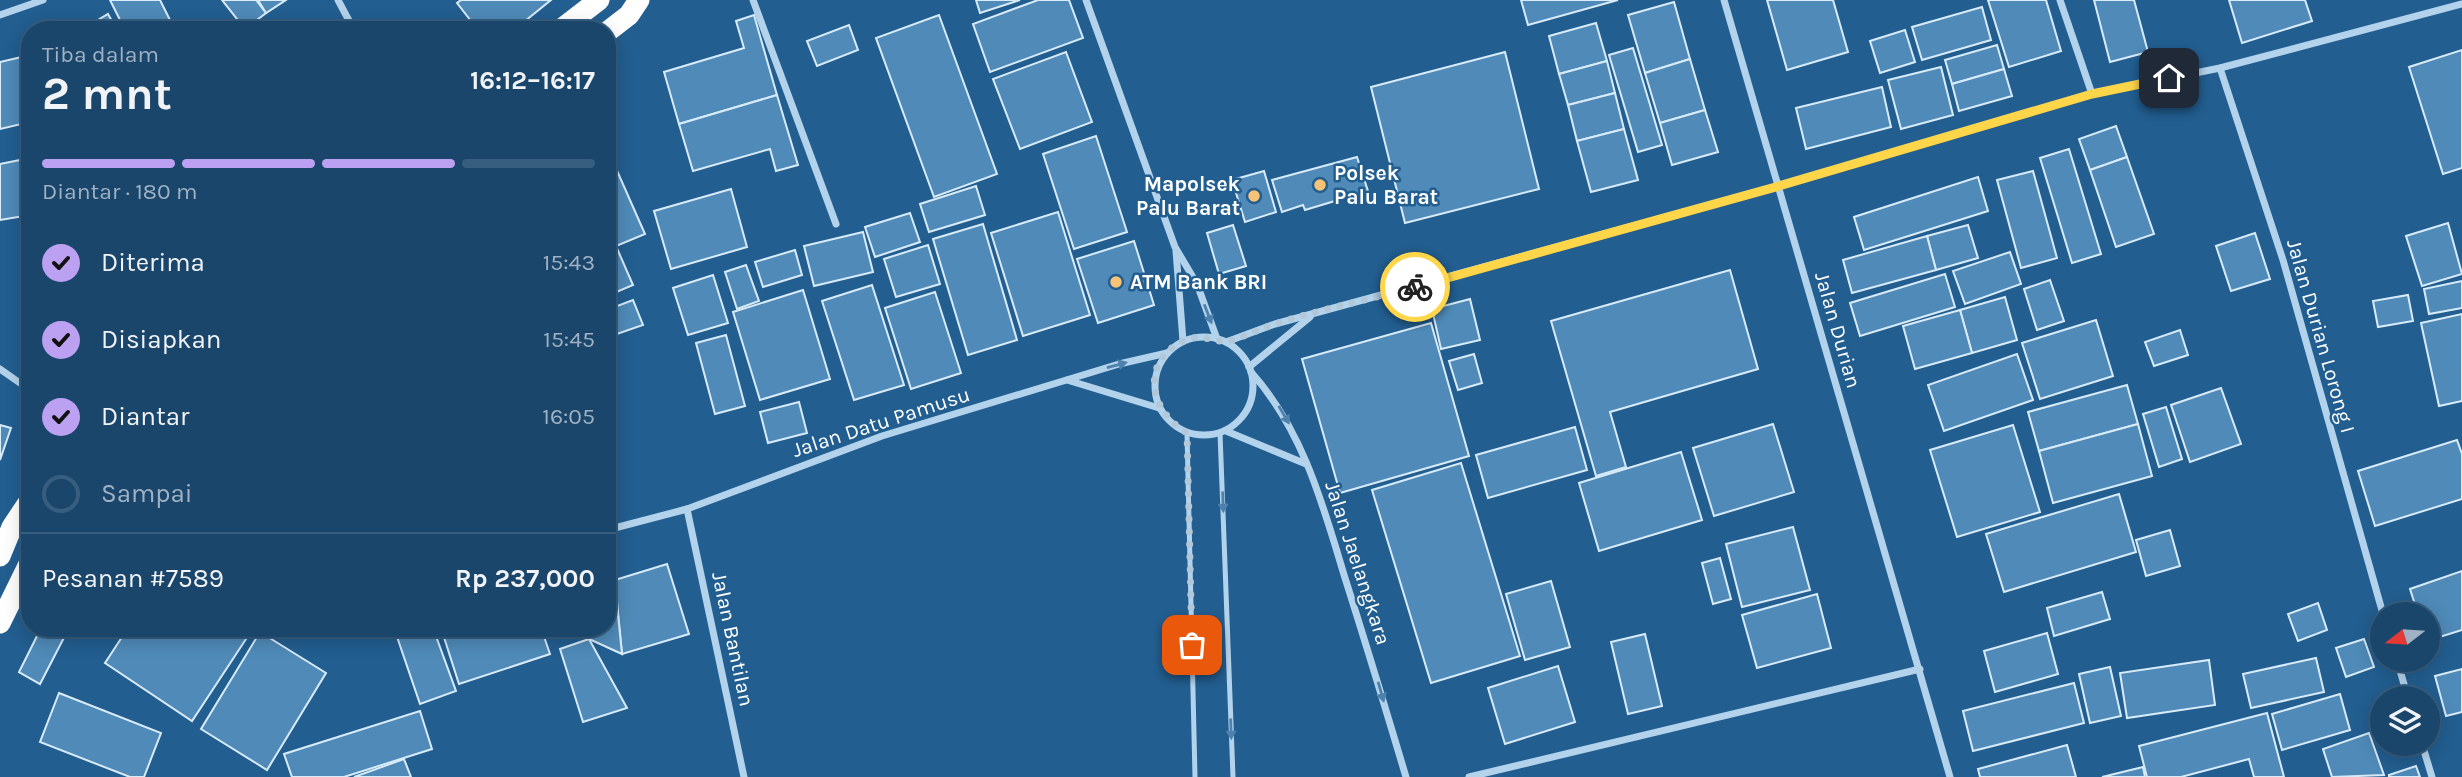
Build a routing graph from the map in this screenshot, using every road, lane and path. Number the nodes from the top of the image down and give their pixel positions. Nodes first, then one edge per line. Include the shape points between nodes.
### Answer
1 (43, 0) edge
2 (338, 0) edge
3 (599, 0) edge
4 (639, 0) edge
5 (753, 0) edge
6 (1086, 0) edge
7 (1724, 0) edge
8 (2060, 0) edge
9 (2462, 4) edge
10 (0, 15) edge
11 (349, 21) edge
12 (572, 21) edge
13 (616, 25) edge
14 (2220, 68) junction
15 (2092, 94) junction
16 (1779, 186) junction
17 (836, 224) dead end
18 (1175, 247) junction
19 (1313, 314) junction
20 (1217, 338) junction
21 (1184, 341) junction
22 (1226, 342) junction
23 (1167, 353) junction
24 (0, 369) edge
25 (1250, 369) junction
26 (1067, 380) junction
27 (21, 384) edge
28 (1158, 408) junction
29 (1223, 432) junction
30 (1187, 433) junction
31 (1306, 464) junction
32 (687, 509) junction
33 (21, 514) edge
34 (616, 528) edge
35 (0, 556) edge
36 (21, 580) edge
37 (2380, 602) edge
38 (0, 623) edge
39 (1920, 669) junction
40 (2426, 756) edge
41 (744, 777) edge
42 (1195, 777) edge
43 (1233, 777) edge
44 (1406, 777) edge
45 (1469, 777) edge
46 (1950, 777) edge
47 (2432, 777) edge

1 - 10 street
2 - 11 street
3 - 12 highway
4 - 13 highway
5 - 17 street
6 - 18 street
7 - 16 street, Jalan Durian
8 - 15 street
9 - 14 street
14 - 15 street
14 - 37 street, Jalan Durian Lorong I via 2283,260
15 - 16 street
16 - 19 street
16 - 39 street, Jalan Durian
18 -> 20 street via 1196,284
18 - 21 street
19 - 22 street
19 - 25 street
20 - 21 street
20 - 22 street
21 - 23 street
22 - 25 street
26 -> 23 street, Jalan Datu Pamusu
23 - 28 street via 1157,369
24 - 27 street
25 - 29 street via 1252,395 1244,416
25 -> 31 street, Jalan Jaelangkara via 1289,422
26 - 28 street
26 - 32 street, Jalan Datu Pamusu via 882,436
28 - 30 street via 1170,424
29 - 30 street
29 - 31 street
29 -> 43 lane
30 - 42 lane
31 -> 44 street, Jalan Jaelangkara
32 - 34 street, Jalan Datu Pamusu
32 - 41 street, Jalan Bantilan
33 - 35 highway
36 - 38 highway
39 - 45 street
39 - 46 street, Jalan Durian
40 - 47 street

